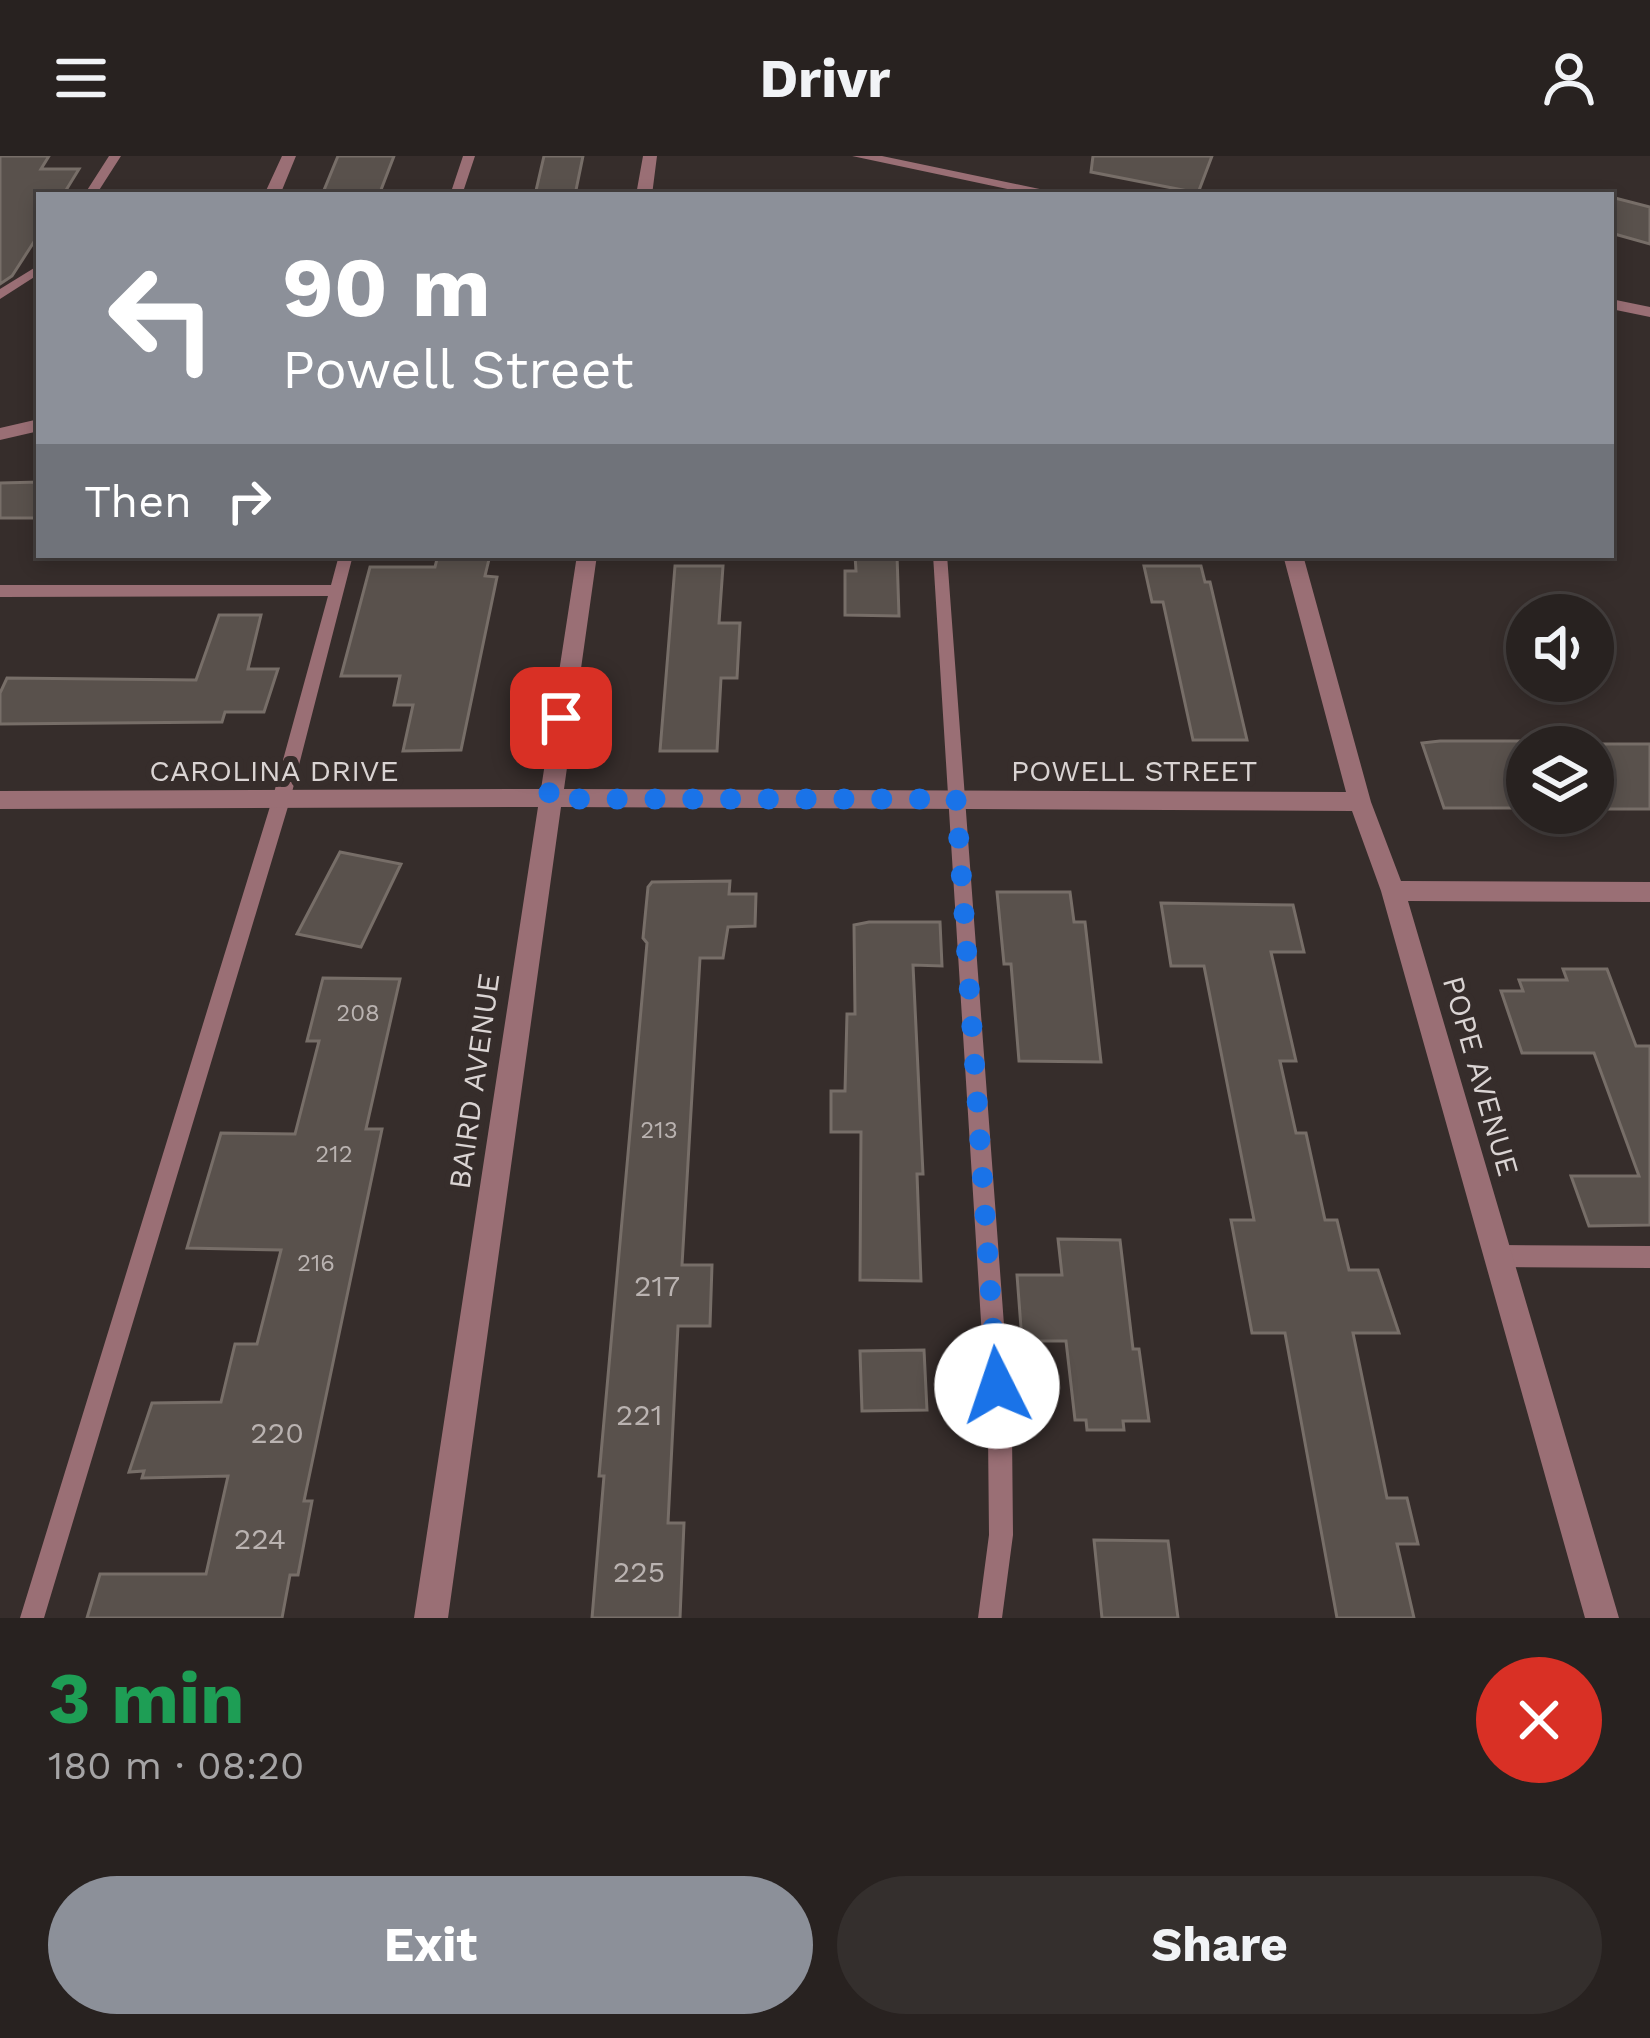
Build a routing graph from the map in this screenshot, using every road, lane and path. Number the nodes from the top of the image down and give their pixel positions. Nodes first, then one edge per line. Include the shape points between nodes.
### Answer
1 (115, 156) edge
2 (290, 156) edge
3 (469, 156) edge
4 (650, 156) edge
5 (859, 156) edge
6 (93, 192) edge
7 (273, 192) edge
8 (457, 192) edge
9 (644, 192) edge
10 (1045, 192) edge
11 (36, 271) edge
12 (0, 295) edge
13 (1614, 305) edge
14 (1650, 312) edge
15 (36, 426) edge
16 (0, 434) edge
17 (345, 558) edge
18 (587, 558) edge
19 (940, 558) edge
20 (1294, 558) edge
21 (337, 590) junction
22 (0, 591) edge
23 (548, 799) junction
24 (956, 799) junction
25 (0, 800) edge
26 (280, 800) junction
27 (1360, 802) junction
28 (1393, 891) junction
29 (1650, 892) edge
30 (1500, 1256) junction
31 (1650, 1257) edge
32 (32, 1618) edge
33 (430, 1618) edge
34 (990, 1618) edge
35 (1602, 1618) edge

1 - 6 lane
2 - 7 street
3 - 8 lane
4 - 9 street
5 - 10 street
11 - 12 lane
13 - 14 street
15 - 16 street
17 - 21 lane
18 - 23 street, BAIRD AVENUE
19 - 24 lane
20 - 27 street, POPE AVENUE
21 - 22 lane
21 - 26 lane
23 - 24 street, POWELL STREET
23 - 26 street, CAROLINA DRIVE
23 - 33 street, BAIRD AVENUE
24 - 27 street, POWELL STREET
24 - 34 lane via 1000,1433 1001,1535
25 - 26 street, CAROLINA DRIVE
26 - 32 lane
27 - 28 street, POPE AVENUE
28 - 29 street
28 - 30 street, POPE AVENUE
30 - 31 lane
30 - 35 street, POPE AVENUE

